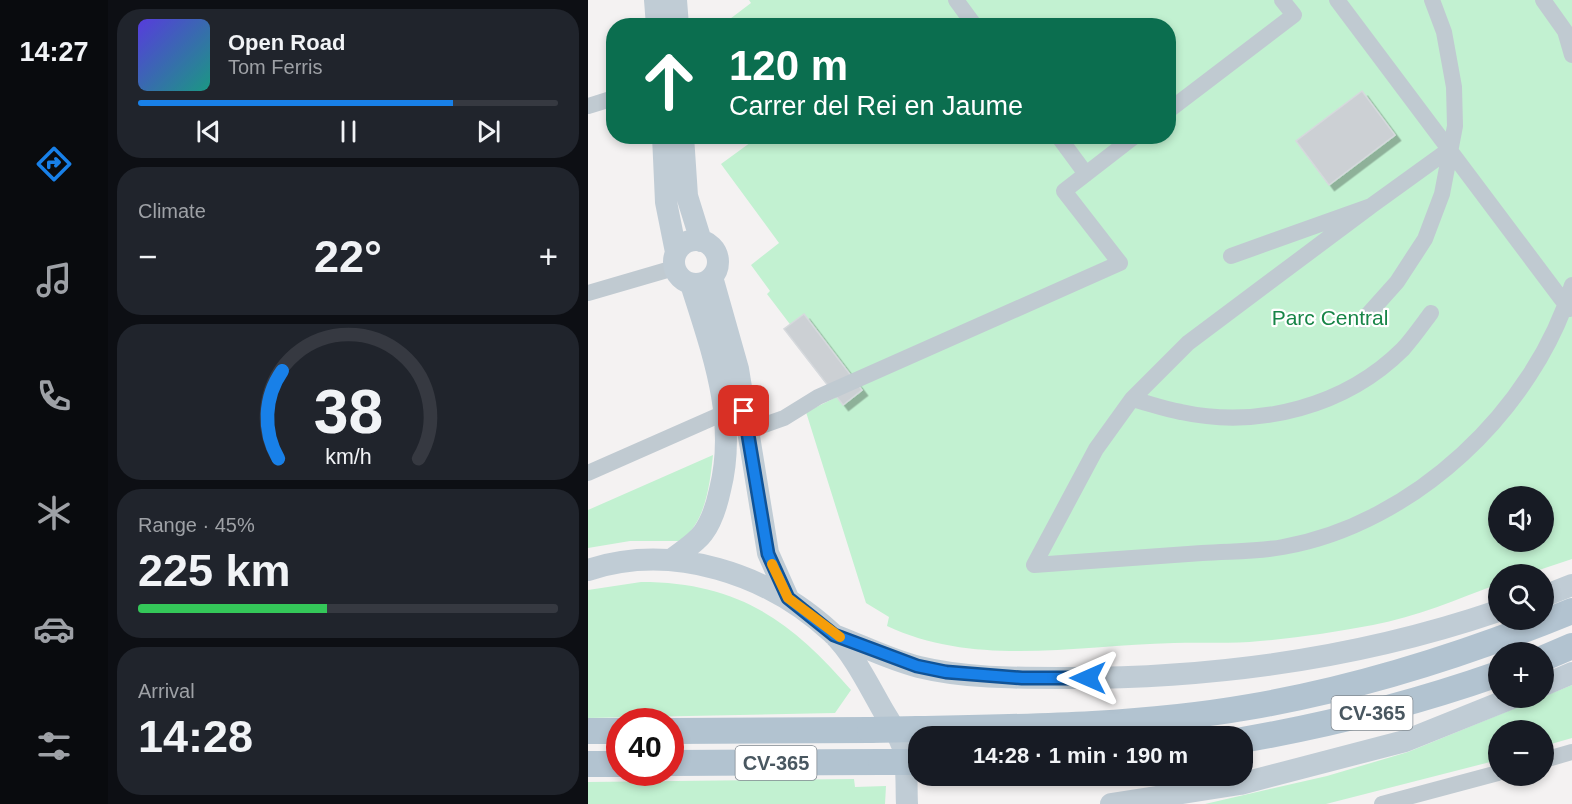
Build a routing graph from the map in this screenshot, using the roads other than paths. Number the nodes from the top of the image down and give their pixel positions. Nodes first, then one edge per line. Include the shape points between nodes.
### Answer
1 (656, 0) edge
2 (676, 0) edge
3 (956, 0) edge
4 (1282, 0) edge
5 (1337, 0) edge
6 (1432, 0) edge
7 (1543, 0) edge
8 (657, 18) edge
9 (677, 18) edge
10 (969, 18) edge
11 (1572, 55) edge
12 (606, 100) edge
13 (1176, 105) edge
14 (588, 106) edge
15 (663, 144) edge
16 (684, 144) edge
17 (1064, 144) edge
18 (1125, 144) edge
19 (1450, 149) junction
20 (1086, 174) junction
21 (1371, 206) junction
22 (701, 241) junction
23 (1231, 256) dead end
24 (675, 260) junction
25 (701, 281) junction
26 (1572, 285) edge
27 (588, 293) edge
28 (1568, 309) edge
29 (1431, 313) dead end
30 (1362, 320) dead end
31 (1132, 399) junction
32 (724, 413) junction
33 (747, 432) junction
34 (588, 473) edge
35 (671, 560) junction
36 (588, 570) edge
37 (1572, 585) edge
38 (1554, 592) edge
39 (788, 598) junction
40 (1572, 611) edge
41 (1488, 614) edge
42 (834, 635) junction
43 (1572, 646) edge
44 (1554, 654) edge
45 (1572, 673) edge
46 (1488, 677) edge
47 (1554, 681) edge
48 (1488, 708) edge
49 (606, 731) edge
50 (684, 731) edge
51 (588, 732) edge
52 (1253, 738) edge
53 (1572, 752) edge
54 (1554, 757) edge
55 (908, 762) edge
56 (684, 763) edge
57 (588, 764) edge
58 (606, 764) edge
59 (1488, 776) edge
60 (907, 804) edge
61 (1112, 804) edge
62 (1382, 804) edge

1 - 8 street
2 - 9 street
3 - 10 street
4 - 13 street via 1294,15
5 - 19 street
6 - 19 street via 1454,87 1455,126
7 - 11 street via 1565,31
12 - 14 street
15 - 24 street via 666,202
16 - 22 street via 687,196
17 - 20 street
18 - 20 street
19 - 21 street
19 - 28 street
19 - 30 street via 1442,194 1425,239 1397,282
20 - 33 street via 1064,191 1120,263 828,392 784,418
21 - 23 street
21 - 31 street via 1188,343
22 - 24 street via 687,242
22 - 25 street via 709,244 718,264
24 - 25 street via 680,278
24 - 27 street
25 - 32 street
25 - 33 street via 738,369
26 - 28 street
28 - 31 street via 1511,403 1474,444 1433,480 1386,509 1336,532 1283,547 1034,565 1096,449
29 - 31 street via 1404,348 1362,382 1339,395 1297,409 1238,417 1204,416
32 - 34 street
32 - 35 street via 726,467 717,503 703,534
33 - 39 street via 768,554
35 - 36 street via 606,564
35 - 39 street via 724,570
37 - 38 street
39 - 42 street
40 - 50 main road, CV-365, bridge via 1453,657 1315,695 1247,708 1076,725
41 - 42 street via 1400,641 1314,658 1220,671 1110,678 1022,678 946,672 917,666
42 - 60 street via 866,681 902,746
43 - 44 main road
45 - 47 street
46 - 52 main road, CV-365 via 1381,711
48 - 61 street via 1405,741 1240,784
49 - 51 main road
53 - 54 street
55 - 56 main road, CV-365, bridge
57 - 58 main road
59 - 62 street

